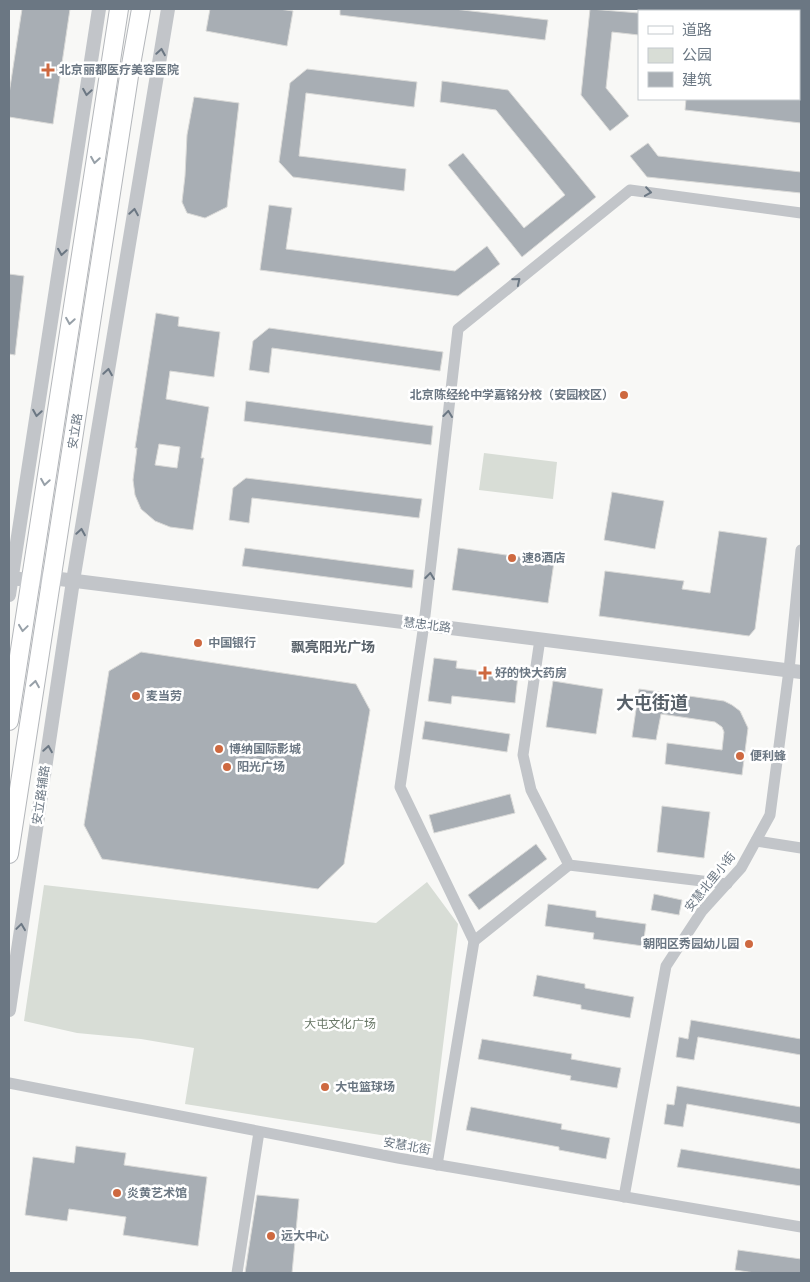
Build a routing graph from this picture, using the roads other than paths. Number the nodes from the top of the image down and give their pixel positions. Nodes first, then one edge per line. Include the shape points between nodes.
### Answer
1 (99, 9) edge
2 (119, 9) edge
3 (141, 9) edge
4 (168, 9) edge
5 (801, 213) edge
6 (801, 550) edge
7 (11, 558) edge
8 (33, 561) junction
9 (10, 578) edge
10 (52, 578) junction
11 (30, 580) junction
12 (73, 580) junction
13 (9, 595) edge
14 (424, 624) junction
15 (540, 639) junction
16 (795, 671) edge
17 (9, 721) edge
18 (756, 841) junction
19 (801, 848) edge
20 (9, 854) edge
21 (569, 865) junction
22 (727, 884) junction
23 (474, 941) junction
24 (9, 1010) edge
25 (9, 1083) edge
26 (259, 1132) junction
27 (437, 1165) junction
28 (624, 1197) junction
29 (801, 1227) edge
30 (237, 1273) edge

1 -> 7 street
2 -> 8 main road, 安立路
3 - 10 main road, 安立路
12 -> 4 street, 安立路
14 -> 5 street via 458,329 630,190
6 - 16 street, 安慧北里小街
7 - 8 street
7 - 9 street
8 - 10 street
8 - 11 main road, 安立路
9 - 11 street, 慧忠北路
9 - 13 street
10 - 11 street, 慧忠北路
10 - 12 street, 慧忠北路
20 -> 10 main road, 安立路
11 -> 17 main road, 安立路
12 - 14 street, 慧忠北路
24 -> 12 street, 安立路辅路
14 - 15 street, 慧忠北路
14 - 23 street via 400,787
15 - 16 street, 慧忠北路
15 - 21 street via 523,755 531,790
16 - 18 street, 安慧北里小街 via 770,815
18 - 19 street
18 - 22 street, 安慧北里小街 via 741,868
21 - 22 street
21 - 23 street
22 - 28 street, 安慧北里小街 via 702,911 666,966
23 - 27 street
25 - 26 street, 安慧北街
26 - 27 street, 安慧北街
26 - 30 street
27 - 28 street, 安慧北街
28 - 29 street, 安慧北街

